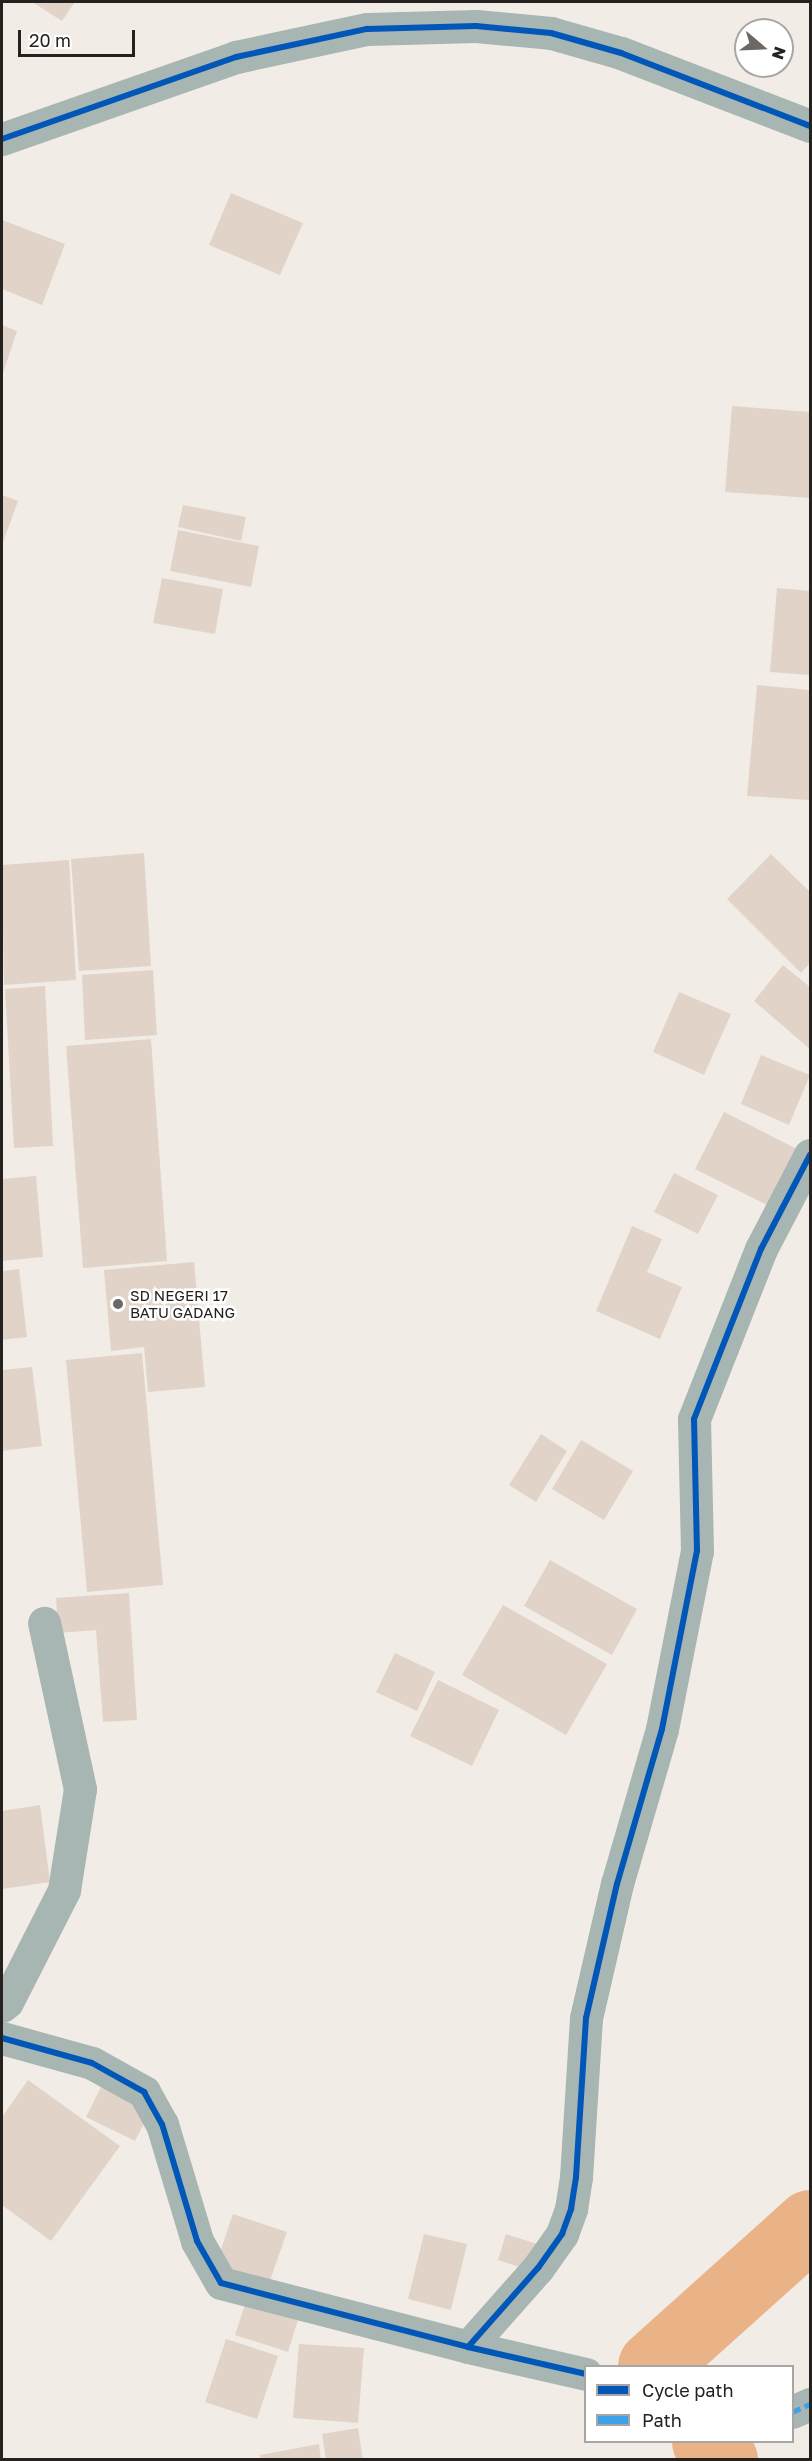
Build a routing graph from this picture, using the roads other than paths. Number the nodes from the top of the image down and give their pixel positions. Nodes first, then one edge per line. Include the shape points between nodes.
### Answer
1 (810, 126) edge
2 (2, 139) edge
3 (810, 1155) edge
4 (44, 1623) dead end
5 (2, 2006) edge
6 (2, 2038) edge
7 (468, 2347) junction
8 (584, 2374) edge
9 (810, 2404) edge
10 (794, 2411) edge

1 - 2 street via 621,53 551,33 476,26 367,29 236,57
3 - 7 street via 760,1249 694,1419 697,1551 662,1729 617,1884 586,2018 571,2209 561,2234 538,2268
4 - 5 street via 80,1789 63,1890
6 - 7 street via 92,2064 144,2092 162,2124 197,2241 221,2283
7 - 8 street
9 - 10 street

